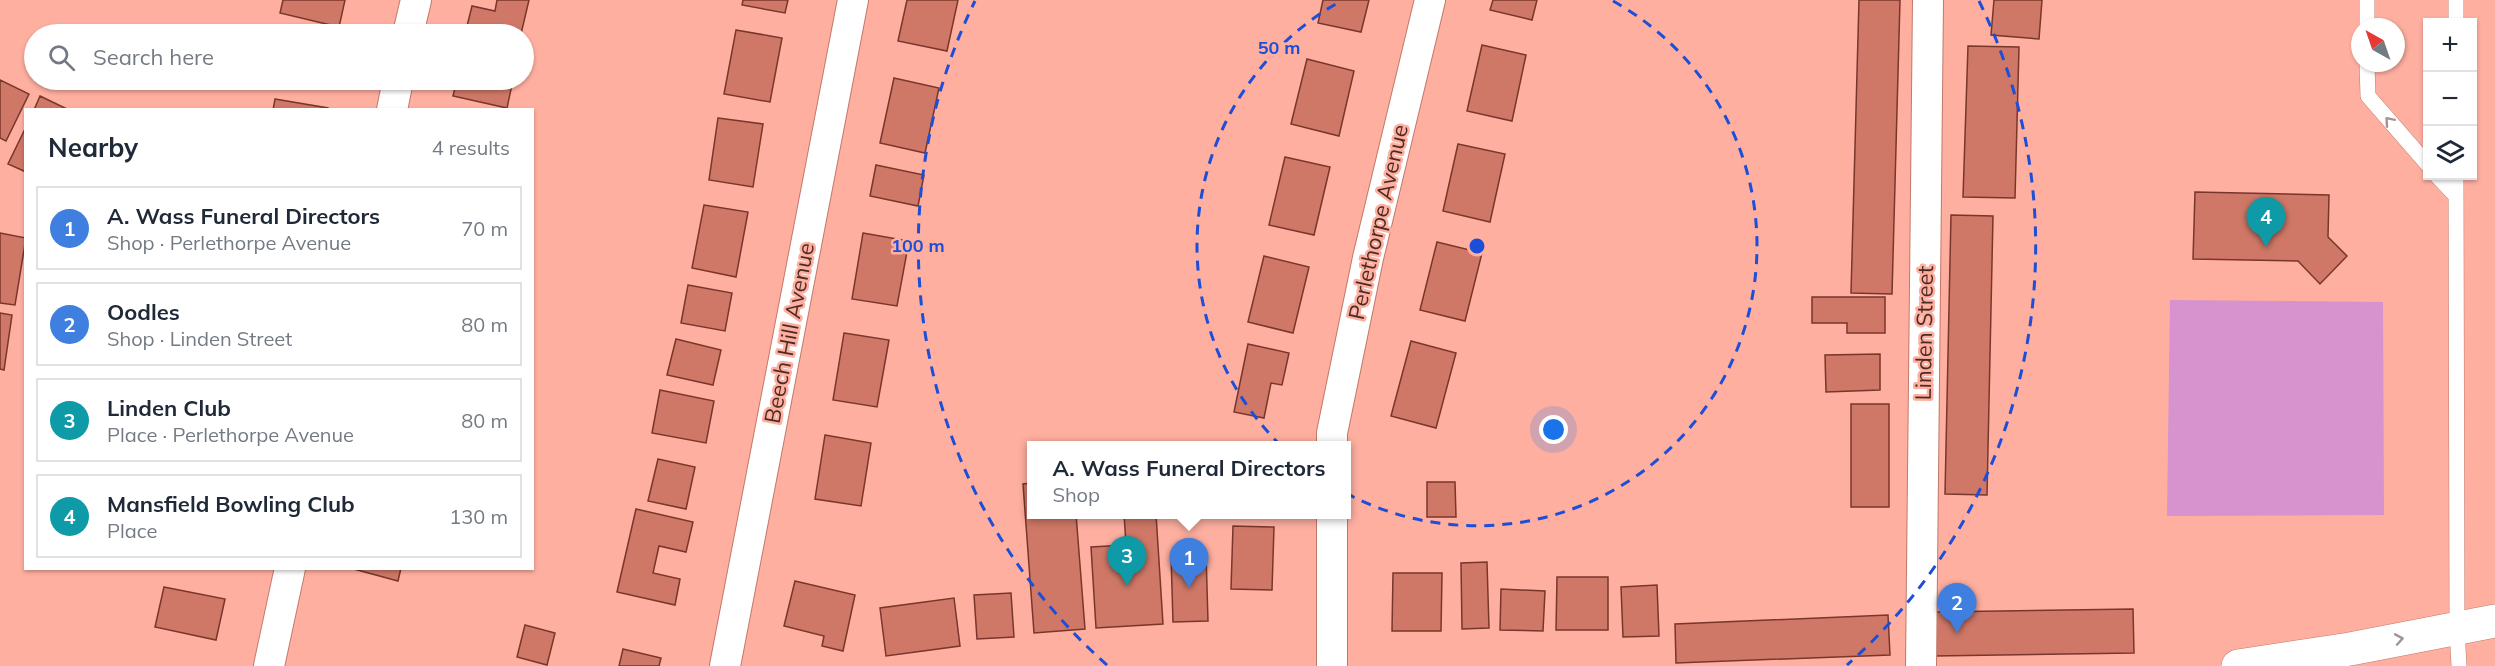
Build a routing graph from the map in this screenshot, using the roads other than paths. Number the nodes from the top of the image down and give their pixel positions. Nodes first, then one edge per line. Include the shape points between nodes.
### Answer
1 (416, 0) edge
2 (853, 0) edge
3 (1430, 0) edge
4 (1928, 0) edge
5 (2367, 0) edge
6 (2456, 0) edge
7 (2367, 18) edge
8 (2456, 18) edge
9 (410, 24) edge
10 (2367, 72) edge
11 (396, 90) edge
12 (392, 108) edge
13 (2423, 160) edge
14 (2441, 180) edge
15 (2456, 180) edge
16 (2456, 196) junction
17 (1332, 441) edge
18 (1332, 519) edge
19 (290, 570) edge
20 (2495, 621) edge
21 (2457, 628) junction
22 (2351, 658) edge
23 (269, 666) edge
24 (725, 666) edge
25 (1332, 666) edge
26 (1921, 666) edge
27 (2238, 666) edge
28 (2459, 666) edge

1 - 9 street
2 - 24 street, Beech Hill Avenue
3 - 17 street, Perlethorpe Avenue via 1368,258
4 - 26 street, Linden Street
5 - 7 lane
6 - 8 lane
13 -> 10 lane via 2368,96
11 - 12 street
14 - 16 lane
15 - 16 lane
16 - 21 lane
18 - 25 street
19 - 23 street
20 - 21 main road
22 -> 21 main road
21 - 28 lane
22 - 27 main road

